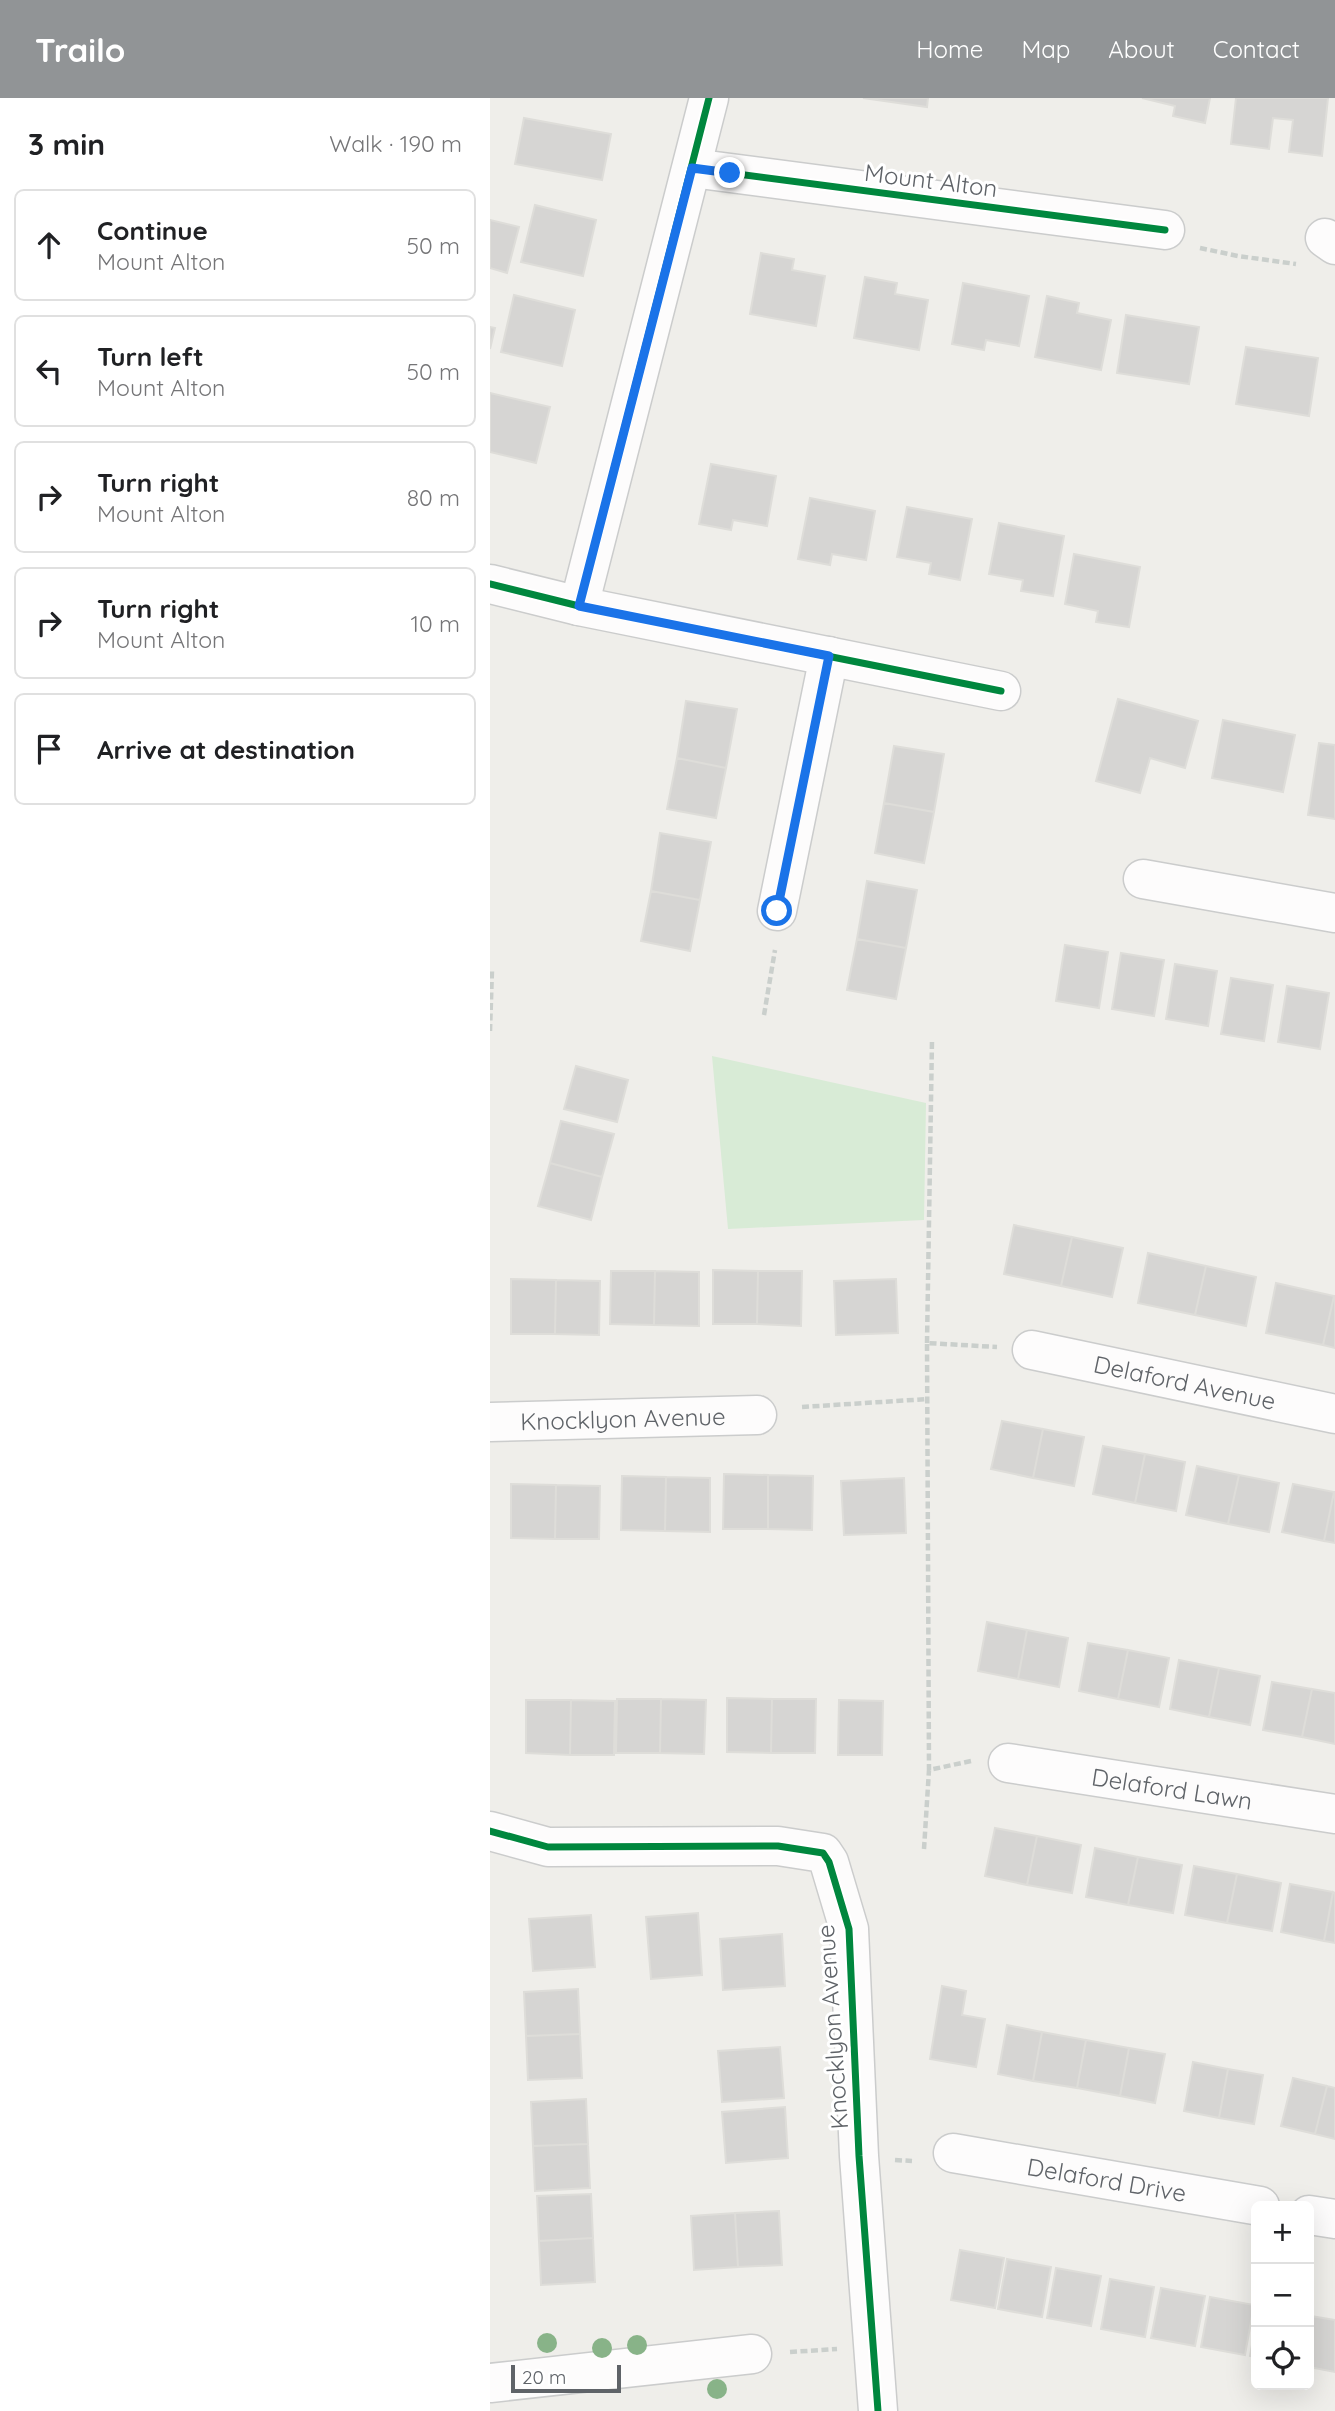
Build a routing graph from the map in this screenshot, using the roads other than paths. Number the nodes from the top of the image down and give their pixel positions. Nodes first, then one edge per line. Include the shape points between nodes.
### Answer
1 (709, 98) edge
2 (692, 168) junction
3 (1165, 230) dead end
4 (490, 584) edge
5 (579, 606) junction
6 (829, 656) junction
7 (1002, 691) dead end
8 (1143, 879) dead end
9 (777, 911) dead end
10 (1335, 913) edge
11 (1015, 1349) road end
12 (1335, 1414) edge
13 (757, 1415) dead end
14 (490, 1422) edge
15 (992, 1761) road end
16 (1335, 1814) edge
17 (490, 1831) edge
18 (953, 2153) dead end
19 (1251, 2204) edge
20 (1314, 2216) edge
21 (1335, 2219) edge
22 (769, 2353) road end
23 (490, 2383) edge
24 (878, 2411) edge

1 - 2 street
2 - 3 street, Mount Alton
2 - 5 street
4 - 5 street
5 - 6 street
6 - 7 street
6 - 9 street
8 - 10 street
11 - 12 street, Delaford Avenue
13 - 14 street, Knocklyon Avenue
15 - 16 street, Delaford Lawn
17 - 24 street, Knocklyon Avenue via 548,1847 778,1846 823,1853 849,1929 859,2157
18 - 19 street, Delaford Drive
20 - 21 street
22 - 23 street

